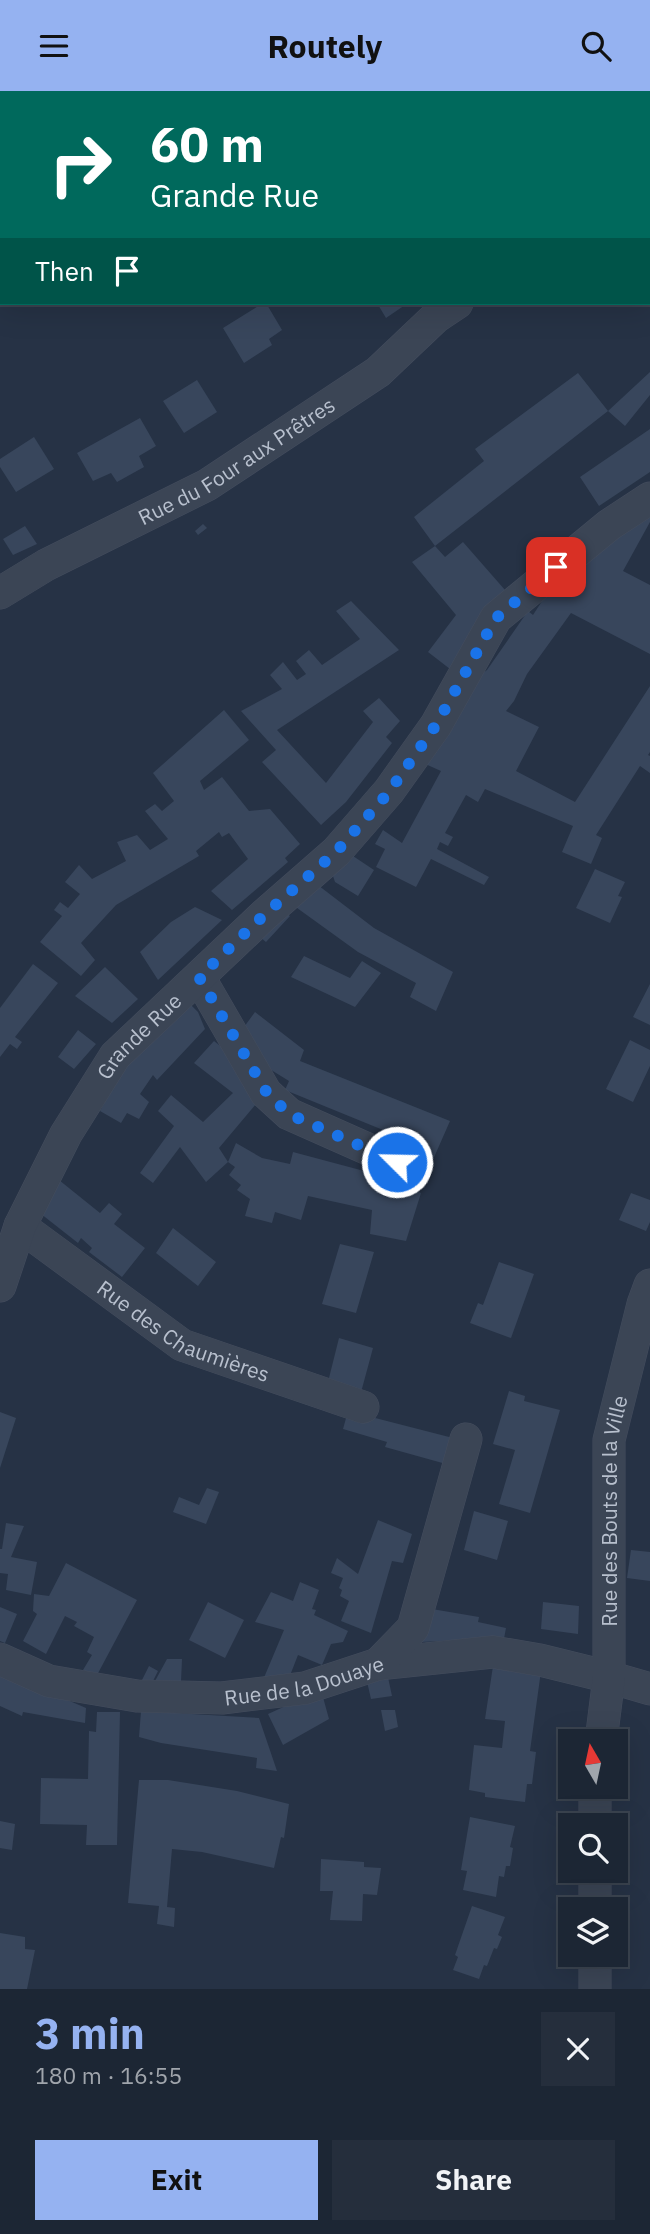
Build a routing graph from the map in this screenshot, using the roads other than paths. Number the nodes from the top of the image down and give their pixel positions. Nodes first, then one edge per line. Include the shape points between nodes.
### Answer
1 (454, 305) edge
2 (650, 498) edge
3 (0, 593) edge
4 (199, 977) junction
5 (397, 1162) dead end
6 (20, 1226) junction
7 (650, 1285) edge
8 (0, 1286) edge
9 (363, 1407) dead end
10 (466, 1439) dead end
11 (0, 1659) edge
12 (378, 1664) junction
13 (609, 1677) junction
14 (650, 1689) edge
15 (602, 1729) edge
16 (595, 1967) edge
17 (595, 1989) edge

1 - 3 street, Rue du Four aux Prêtres via 378,372 207,485 46,565
2 - 4 street, Grande Rue via 608,525 496,618 436,725 389,792 336,852
4 - 5 street via 267,1093 289,1114
4 - 6 street, Grande Rue via 115,1056 66,1134
6 - 8 street, Grande Rue
6 - 9 street, Rue des Chaumières via 182,1345
7 - 13 street, Rue des Bouts de la Ville via 609,1440
10 - 12 street via 413,1628
11 - 12 street, Rue de la Douaye via 49,1681 137,1696 222,1698 306,1688
12 - 13 street, Rue de la Douaye via 493,1653
13 - 14 street, Rue de la Douaye
13 - 15 street, Rue des Bouts de la Ville
16 - 17 street

